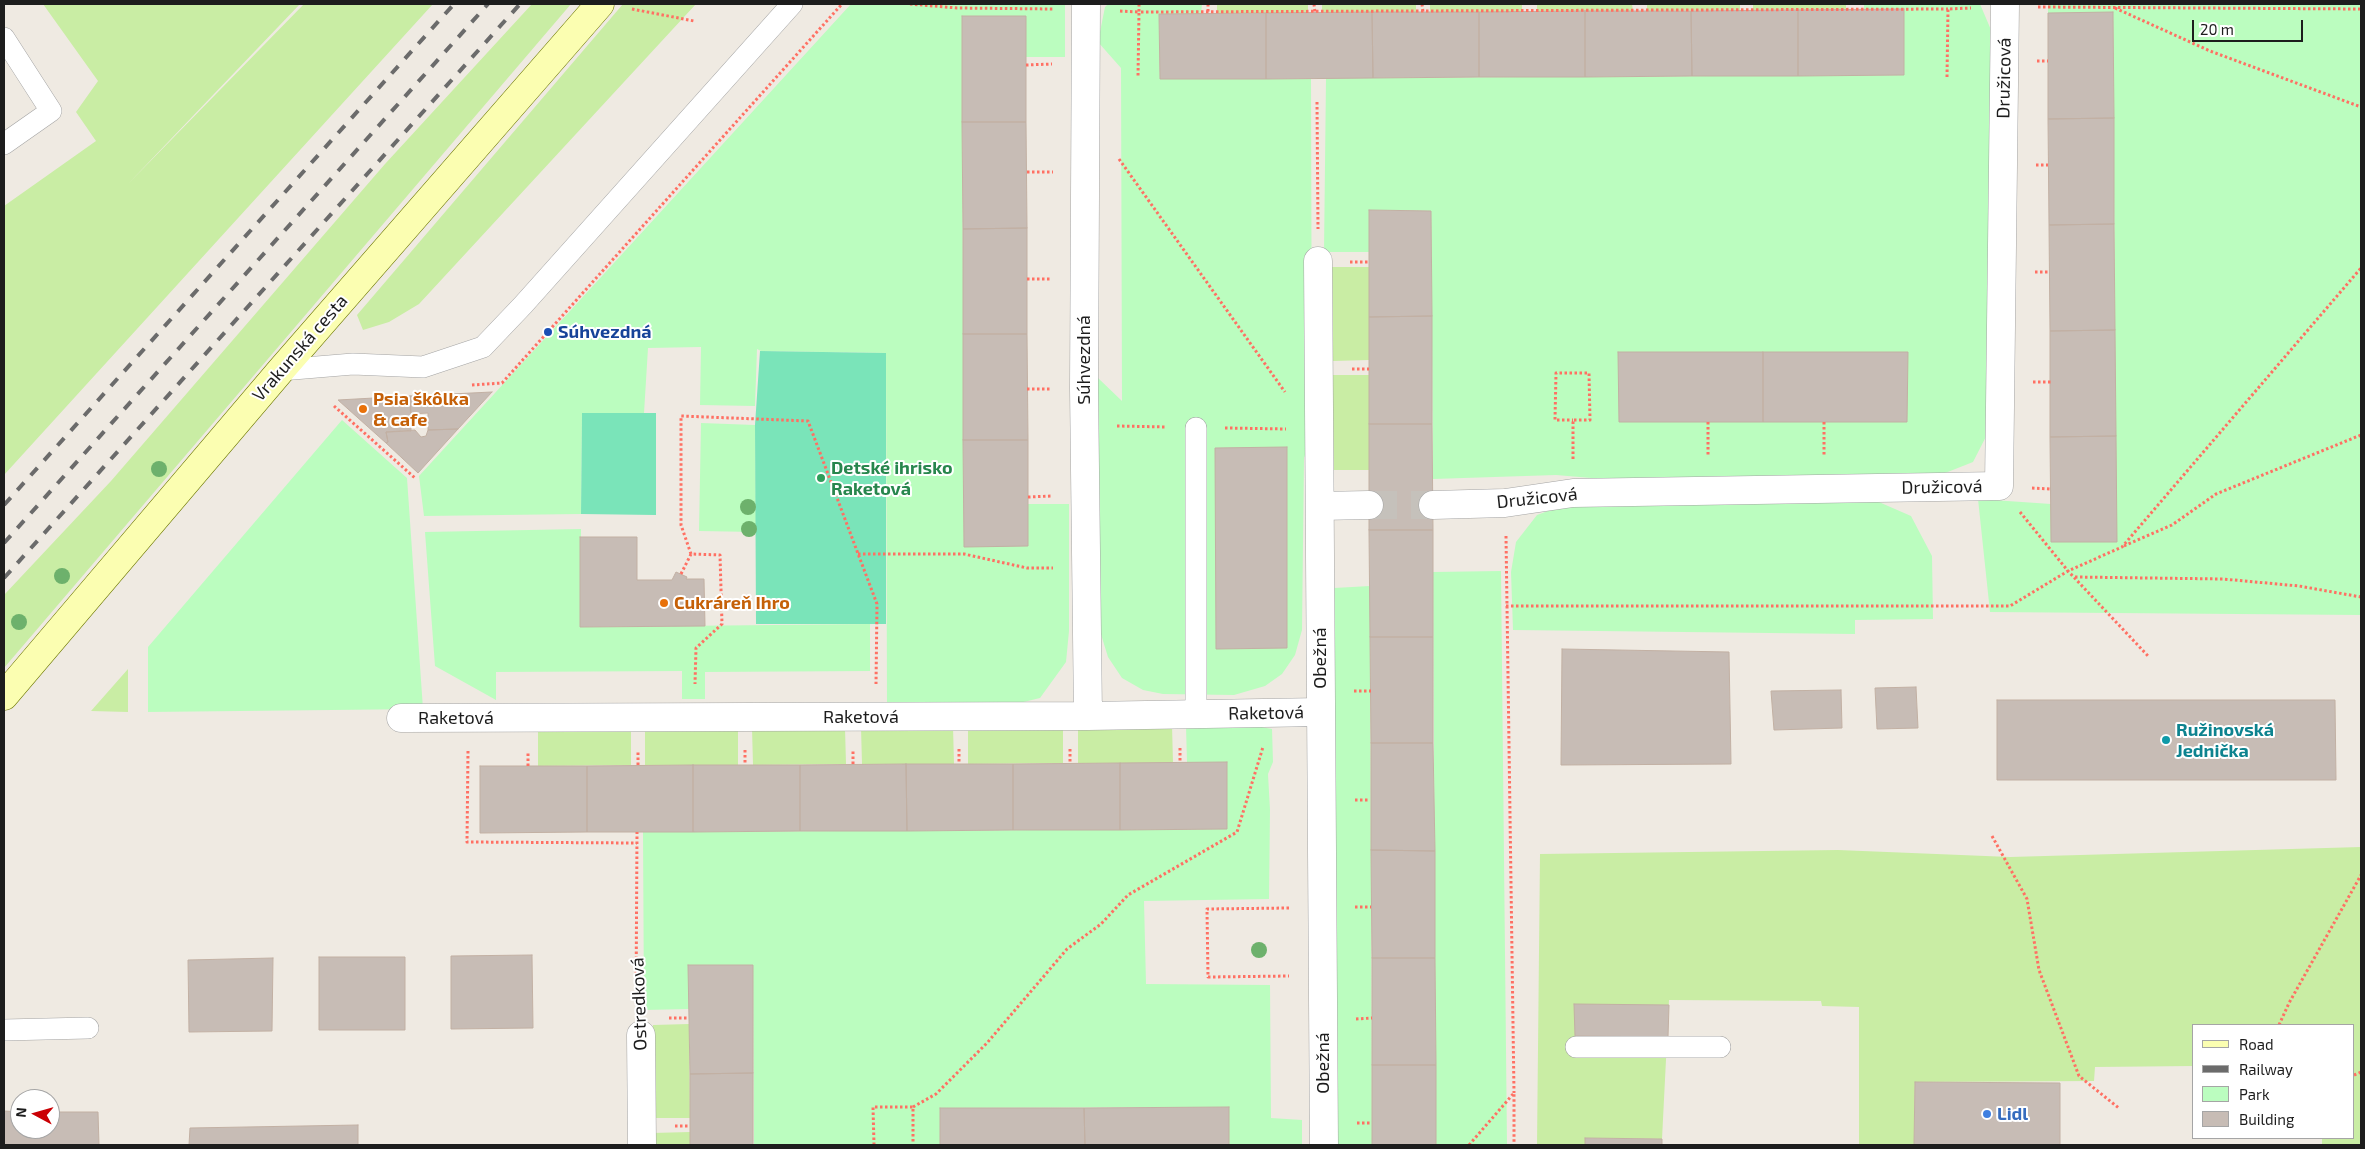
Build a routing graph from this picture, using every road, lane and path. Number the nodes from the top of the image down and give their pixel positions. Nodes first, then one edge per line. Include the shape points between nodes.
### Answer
1 (600, 4) edge
2 (792, 4) edge
3 (842, 4) edge
4 (910, 4) edge
5 (1139, 4) edge
6 (1208, 4) edge
7 (1314, 4) edge
8 (1422, 4) edge
9 (1529, 4) edge
10 (1639, 4) edge
11 (1747, 4) edge
12 (1856, 4) edge
13 (2004, 4) edge
14 (2122, 5) edge
15 (1086, 7) edge
16 (631, 9) dead end
17 (1856, 9) junction
18 (1948, 9) dead end
19 (2361, 9) edge
20 (1747, 10) junction
21 (1529, 11) junction
22 (1639, 11) junction
23 (1139, 12) junction
24 (1314, 12) junction
25 (1423, 12) junction
26 (1208, 13) junction
27 (694, 21) dead end
28 (4, 38) edge
29 (1138, 77) dead end
30 (1316, 102) dead end
31 (2361, 107) edge
32 (4, 144) edge
33 (1124, 163) dead end
34 (1318, 261) joint
35 (2361, 268) edge
36 (281, 370) junction
37 (502, 383) dead end
38 (334, 406) dead end
39 (1573, 420) junction
40 (1196, 428) dead end
41 (1319, 429) junction
42 (2361, 435) edge
43 (415, 478) dead end
44 (1998, 486) junction
45 (1572, 493) junction
46 (1506, 503) junction
47 (1369, 505) tunnel mouth
48 (1433, 505) tunnel mouth
49 (1320, 506) junction
50 (2122, 547) junction
51 (691, 554) junction
52 (858, 554) junction
53 (1086, 568) junction
54 (2068, 570) junction
55 (681, 574) dead end
56 (2075, 578) junction
57 (2361, 597) edge
58 (1506, 606) junction
59 (2149, 657) dead end
60 (4, 696) edge
61 (1321, 712) junction
62 (1275, 713) junction
63 (1196, 714) junction
64 (1088, 716) junction
65 (694, 717) junction
66 (876, 717) junction
67 (401, 718) dead end
68 (468, 718) junction
69 (637, 832) dead end
70 (1992, 836) dead end
71 (637, 843) junction
72 (2361, 875) edge
73 (1371, 907) dead end
74 (1322, 908) junction
75 (1322, 976) junction
76 (2279, 1024) edge
77 (88, 1028) dead end
78 (4, 1030) edge
79 (641, 1034) joint
80 (1576, 1047) dead end
81 (1720, 1047) dead end
82 (1514, 1093) junction
83 (913, 1107) junction
84 (2120, 1109) dead end
85 (642, 1145) edge
86 (874, 1145) edge
87 (913, 1145) edge
88 (1324, 1145) edge
89 (1469, 1145) edge
90 (1514, 1145) edge

1 - 36 main road, Vrakunská cesta
2 - 36 lane via 483,347 423,367 352,364
3 - 37 path
4 - 15 path via 957,8
5 - 23 path
6 - 26 path
7 - 24 path
8 - 25 path
9 - 21 path
10 - 22 path
11 - 20 path
12 - 17 path
13 - 44 street, Družicová
14 - 19 path
14 - 31 path via 2112,6 2210,50
15 - 23 path
15 - 53 street, Súhvezdná
16 - 27 path
17 - 18 path
17 - 20 path
20 - 22 path
21 - 22 path
21 - 25 path
23 - 26 path
23 - 29 path
24 - 25 path
24 - 26 path
28 - 32 lane via 51,111
30 - 34 path
33 - 41 path via 1294,405
34 - 41 street, Obežná
35 - 50 path
36 - 60 main road, Vrakunská cesta
38 - 43 path
39 - 39 path via 1590,420 1590,373 1556,373 1555,420
39 - 45 path
40 - 63 lane
41 - 49 street, Obežná
42 - 50 path via 2216,494 2172,525
44 - 45 street, Družicová
44 - 54 path
45 - 46 street, Družicová
46 - 48 street, Družicová
46 - 58 path
47 - 49 street
49 - 61 street, Obežná
50 - 54 path
51 - 52 path via 681,525 681,416 808,421
51 - 55 path
51 - 65 path via 720,555 722,624 696,648
52 - 53 path via 964,554 1027,568
52 - 66 path via 877,604
53 - 64 street, Súhvezdná
54 - 56 path
54 - 58 path via 2010,606
56 - 57 path via 2223,579 2299,586
56 - 59 path
58 - 82 path
61 - 62 street, Raketová
61 - 74 street, Obežná
62 - 63 street, Raketová
62 - 83 path via 1237,832 1128,895 1101,924 1067,949 987,1043 936,1094
63 - 64 street, Raketová
64 - 66 street, Raketová
65 - 66 street, Raketová
65 - 68 street, Raketová
67 - 68 street, Raketová
68 - 71 path via 467,842
69 - 71 path, Ostredková
70 - 84 path via 2027,899 2039,970 2079,1076
71 - 79 path, Ostredková via 636,1018
72 - 76 path
73 - 74 path
74 - 75 street, Obežná
74 - 75 path via 1207,909 1208,977
75 - 88 street, Obežná
77 - 78 lane
79 - 85 street, Ostredková
80 - 81 lane
82 - 89 path
82 - 90 path
83 - 86 path via 874,1107
83 - 87 path

